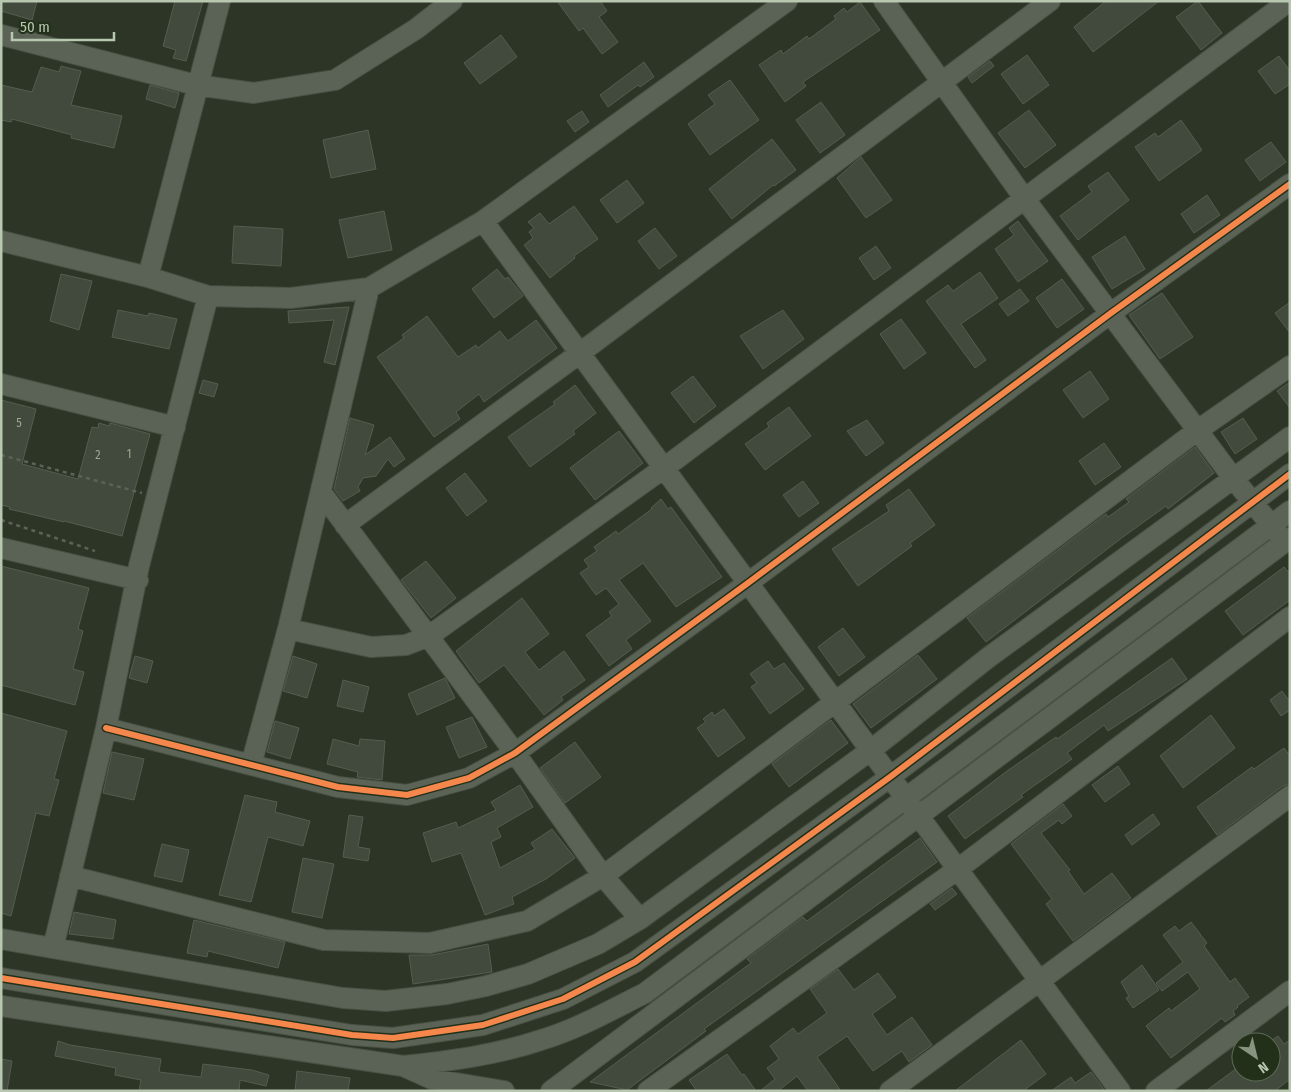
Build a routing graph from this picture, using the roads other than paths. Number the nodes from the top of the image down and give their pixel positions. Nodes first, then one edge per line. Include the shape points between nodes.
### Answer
1 (220, 1) edge
2 (452, 1) edge
3 (786, 1) edge
4 (884, 1) edge
5 (1050, 1) edge
6 (1289, 1) edge
7 (1, 35) edge
8 (941, 83) junction
9 (196, 86) junction
10 (1290, 184) edge
11 (1024, 198) junction
12 (483, 221) junction
13 (1, 241) edge
14 (148, 277) junction
15 (370, 288) junction
16 (208, 296) junction
17 (1111, 312) junction
18 (580, 353) junction
19 (1290, 366) edge
20 (1, 384) edge
21 (175, 428) junction
22 (1198, 430) junction
23 (1290, 437) edge
24 (664, 468) junction
25 (1290, 474) edge
26 (1233, 478) junction
27 (321, 492) junction
28 (1252, 502) junction
29 (1290, 511) edge
30 (346, 525) junction
31 (1271, 525) junction
32 (1288, 543) edge
33 (1, 548) edge
34 (138, 580) junction
35 (748, 583) junction
36 (1290, 618) edge
37 (288, 630) junction
38 (429, 636) junction
39 (835, 702) junction
40 (106, 728) junction
41 (871, 750) junction
42 (515, 753) junction
43 (251, 765) junction
44 (890, 777) junction
45 (1290, 796) edge
46 (907, 799) junction
47 (920, 817) junction
48 (958, 869) junction
49 (70, 876) junction
50 (603, 876) junction
51 (640, 919) junction
52 (1, 939) edge
53 (53, 948) junction
54 (1, 978) edge
55 (1040, 981) junction
56 (1290, 991) edge
57 (1, 1006) edge
58 (403, 1066) junction
59 (465, 1088) edge
60 (504, 1091) edge
61 (551, 1091) edge
62 (648, 1091) edge
63 (890, 1091) edge
64 (1120, 1091) edge
65 (1156, 1091) edge

1 - 9 street
2 - 9 street via 416,29 335,80 254,93
3 - 12 street
4 - 8 street
5 - 8 street
6 - 11 street
7 - 9 street
8 - 11 street
8 - 18 street
9 - 14 street
10 - 17 street
11 - 17 street
11 - 24 street
12 - 15 street
12 - 18 street
13 - 14 street
14 - 16 street
15 - 16 street via 291,298
15 - 27 street
16 - 21 street
17 - 22 street
17 - 35 street
18 - 24 street
18 - 30 street
19 - 22 street
20 - 21 street
21 - 34 street
22 - 26 street
22 - 39 street
23 - 26 street
24 - 35 street
24 - 38 street
25 - 28 street
26 - 28 street
26 - 41 street via 989,657
27 - 30 street
27 - 37 street
28 - 31 street
28 - 44 street
29 - 31 street
30 - 38 street
31 - 32 street
31 - 46 street
32 - 47 street
33 - 34 street
34 - 40 street
35 - 39 street
35 - 42 street
36 - 48 street
37 - 38 street via 371,647 406,645
37 - 43 street
38 - 42 street
39 - 41 street
39 - 50 street
40 - 43 street
40 - 49 street
41 - 44 street
41 - 51 street
42 - 43 street via 469,778 407,795 338,787
42 - 50 street
44 - 46 street
44 - 54 street via 635,962 563,999 483,1026 393,1038 352,1035
45 - 55 street
46 - 47 street
46 - 58 street via 645,993 591,1021 542,1040 465,1059
47 - 48 street
47 - 61 street
48 - 55 street
48 - 62 street
49 - 50 street via 324,940 430,943 528,921
49 - 53 street
50 - 51 street
51 - 53 street via 598,944 528,974 446,994 386,1001 344,998
52 - 53 street
55 - 63 street
55 - 64 street
56 - 65 street
57 - 58 street
58 - 59 street via 432,1079
59 - 60 street

